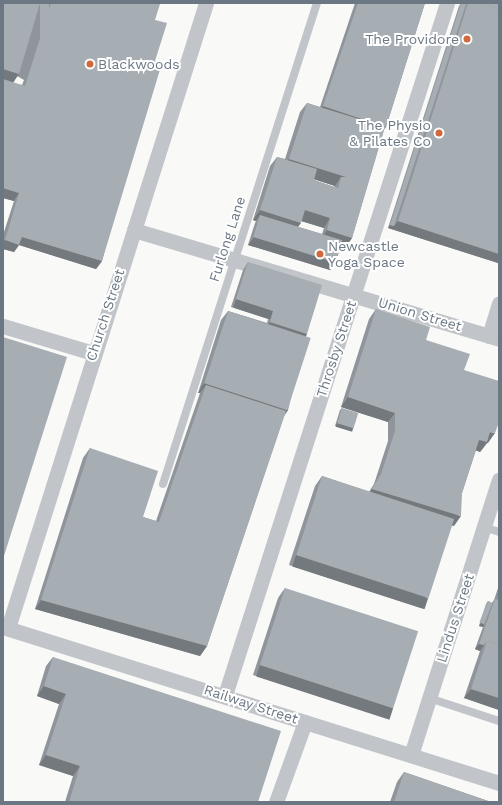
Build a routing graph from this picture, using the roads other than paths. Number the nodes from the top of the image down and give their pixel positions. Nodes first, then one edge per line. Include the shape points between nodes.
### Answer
1 (206, 3) edge
2 (317, 3) edge
3 (447, 3) edge
4 (134, 230) junction
5 (234, 259) junction
6 (353, 294) junction
7 (499, 304) edge
8 (3, 326) edge
9 (494, 337) edge
10 (93, 353) junction
11 (499, 480) edge
12 (164, 484) dead end
13 (484, 527) junction
14 (499, 532) edge
15 (6, 628) edge
16 (225, 695) junction
17 (429, 698) junction
18 (499, 721) edge
19 (305, 722) junction
20 (411, 755) junction
21 (499, 783) edge
22 (276, 802) edge

1 - 4 street, Church Street
2 - 5 lane, Furlong Lane
3 - 6 street, Throsby Street
4 - 5 street, Union Street
4 - 10 street, Church Street
5 - 6 street, Union Street
5 - 12 lane, Furlong Lane
6 - 9 street, Union Street
6 - 16 street, Throsby Street
7 - 9 street
8 - 10 street
10 - 15 street, Church Street
11 - 13 street, Lindus Street
13 - 14 lane
13 - 17 street, Lindus Street
15 - 16 street, Railway Street
16 - 19 street, Railway Street
17 - 18 lane
17 - 20 street, Lindus Street
19 - 20 street, Railway Street
19 - 22 street
20 - 21 street, Railway Street

